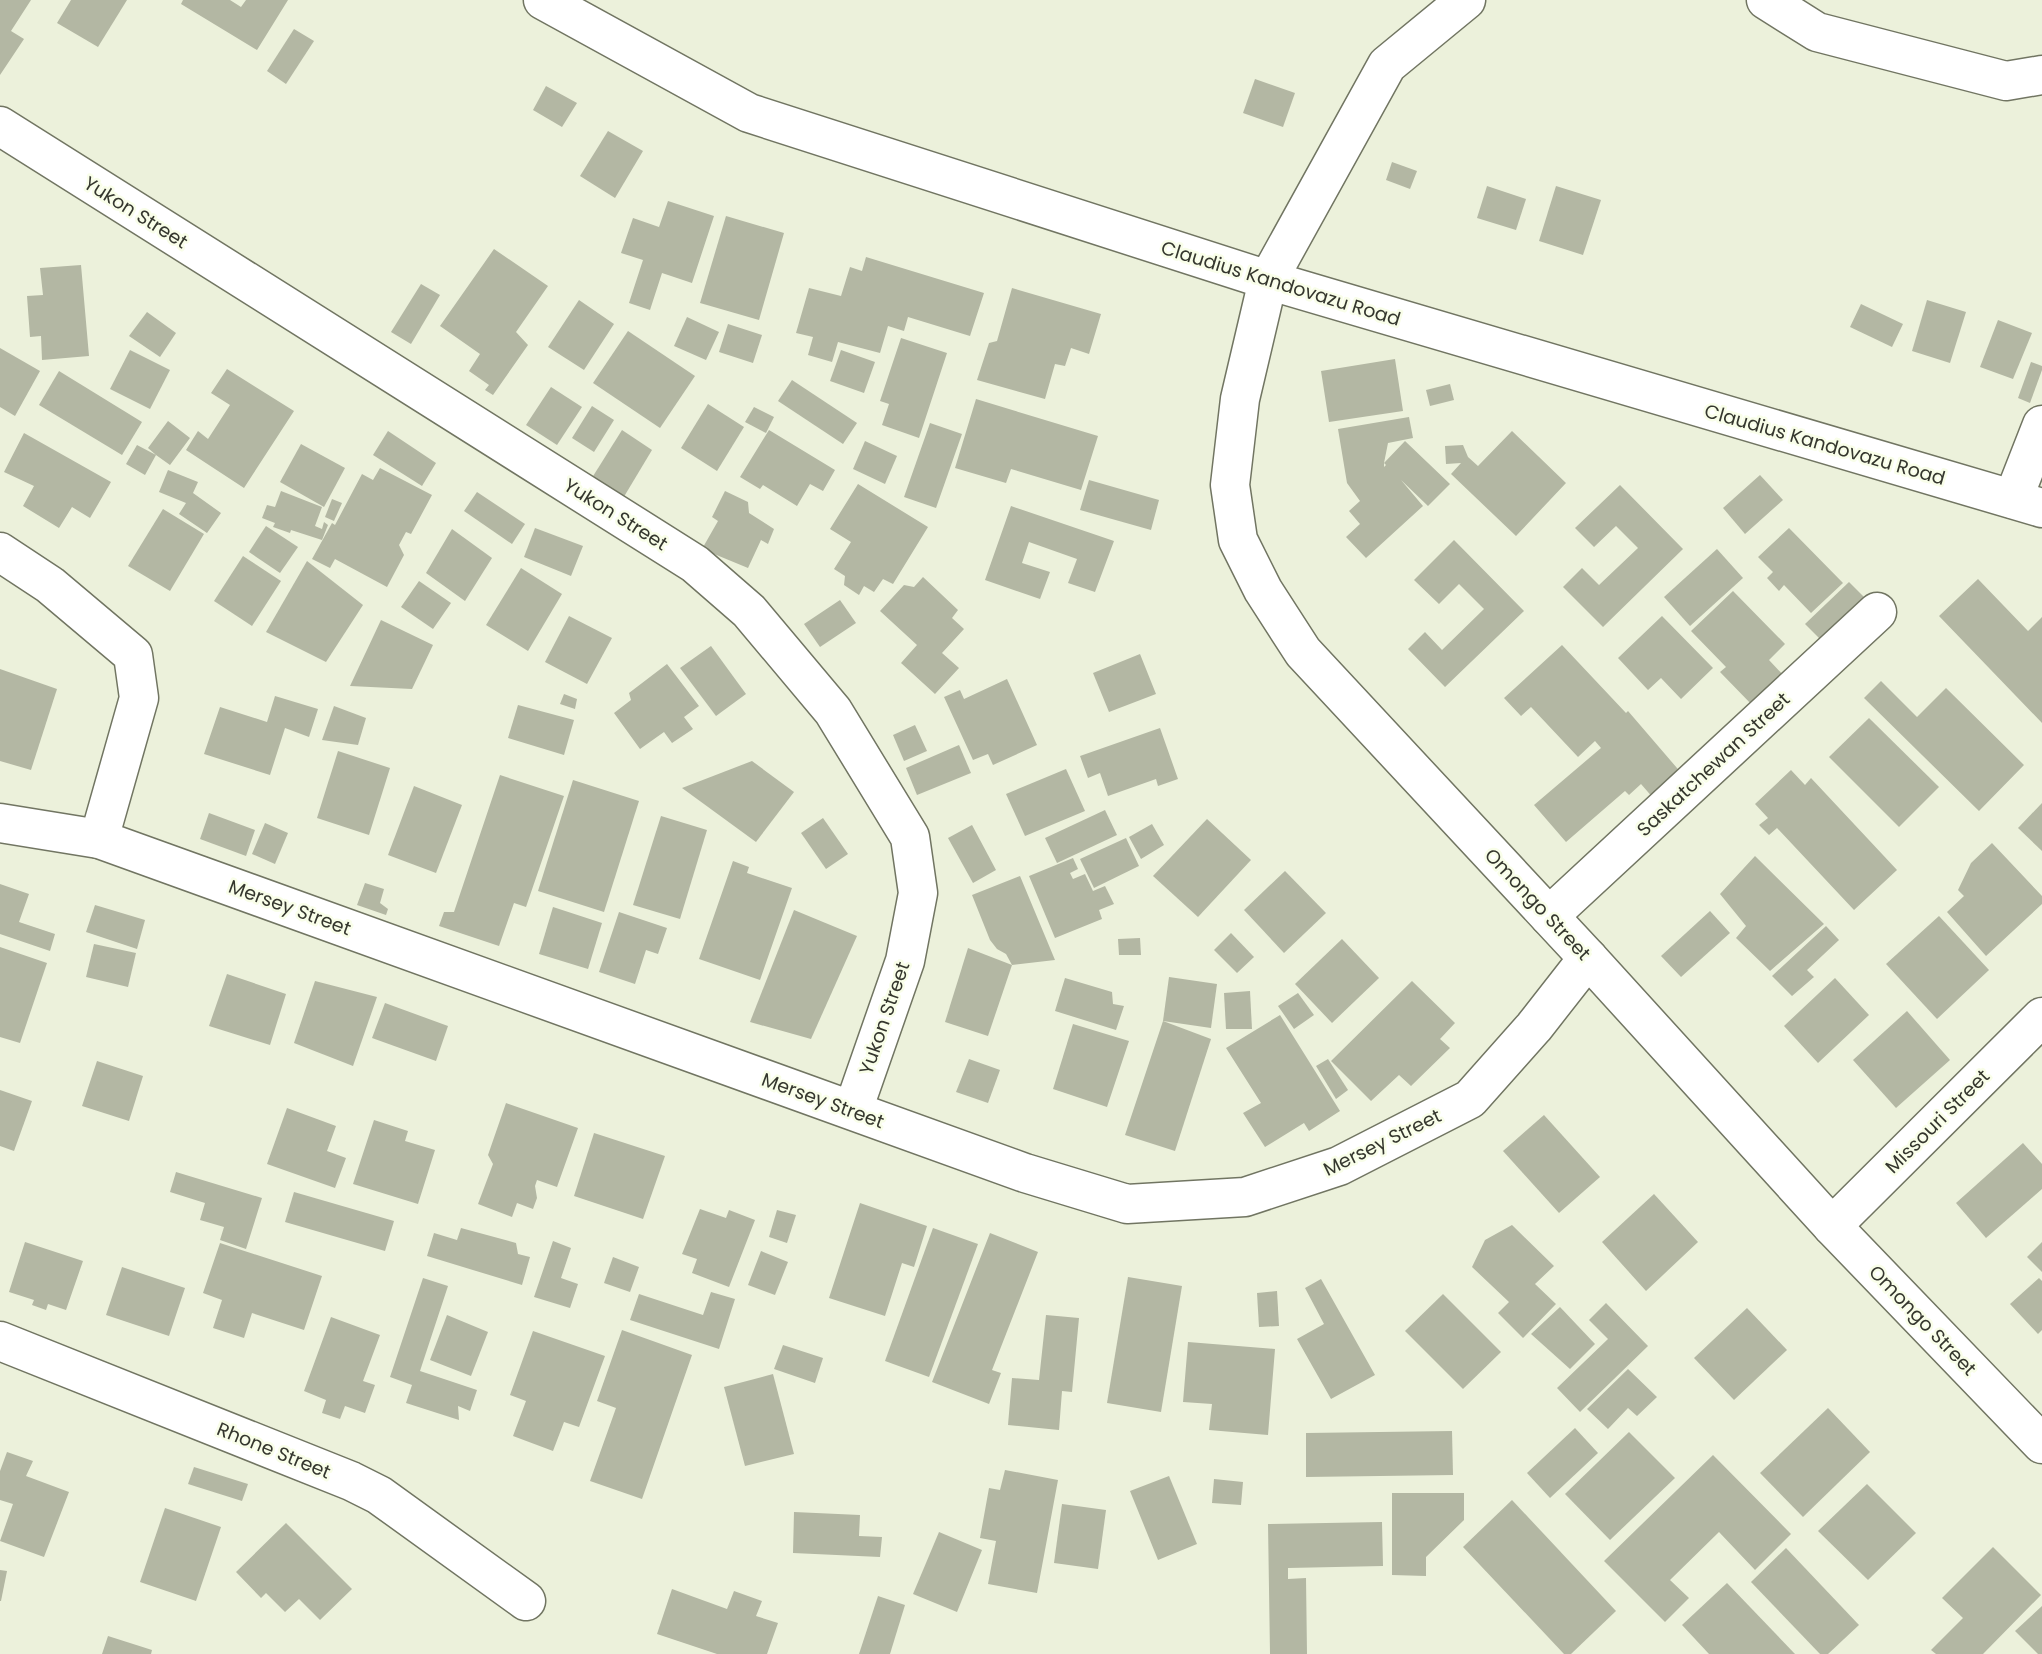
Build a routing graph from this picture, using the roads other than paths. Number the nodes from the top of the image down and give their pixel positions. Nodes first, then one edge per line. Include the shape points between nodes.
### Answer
1 (1466, 0) edge
2 (1766, 0) edge
3 (553, 3) edge
4 (2042, 75) edge
5 (0, 126) edge
6 (1268, 280) junction
7 (2042, 425) edge
8 (2028, 504) edge
9 (0, 552) edge
10 (1877, 612) dead end
11 (0, 824) edge
12 (99, 839) junction
13 (1549, 916) junction
14 (1588, 958) junction
15 (2042, 1017) edge
16 (853, 1110) junction
17 (1832, 1226) junction
18 (0, 1341) edge
19 (2042, 1444) edge
20 (526, 1601) dead end

1 - 6 street, Omongo Street via 1387,65
2 - 4 street via 1817,32 2006,81
3 - 6 street, Claudius Kandovazu Road via 749,113
5 - 16 street, Yukon Street via 695,564 750,611 833,711 910,837 918,893 905,961
6 - 8 street, Claudius Kandovazu Road
6 - 13 street, Omongo Street via 1240,399 1230,485 1238,540 1303,652
7 - 8 street
9 - 12 street via 50,585 133,655 139,698
10 - 13 street, Saskatchewan Street
11 - 12 street, Mersey Street
12 - 16 street, Mersey Street
13 - 14 street, Omongo Street
14 - 16 street, Mersey Street via 1470,1099 1339,1167 1245,1197 1127,1204
14 - 17 street, Omongo Street
15 - 17 street, Missouri Street
17 - 19 street, Omongo Street
18 - 20 street, Rhone Street via 370,1490

